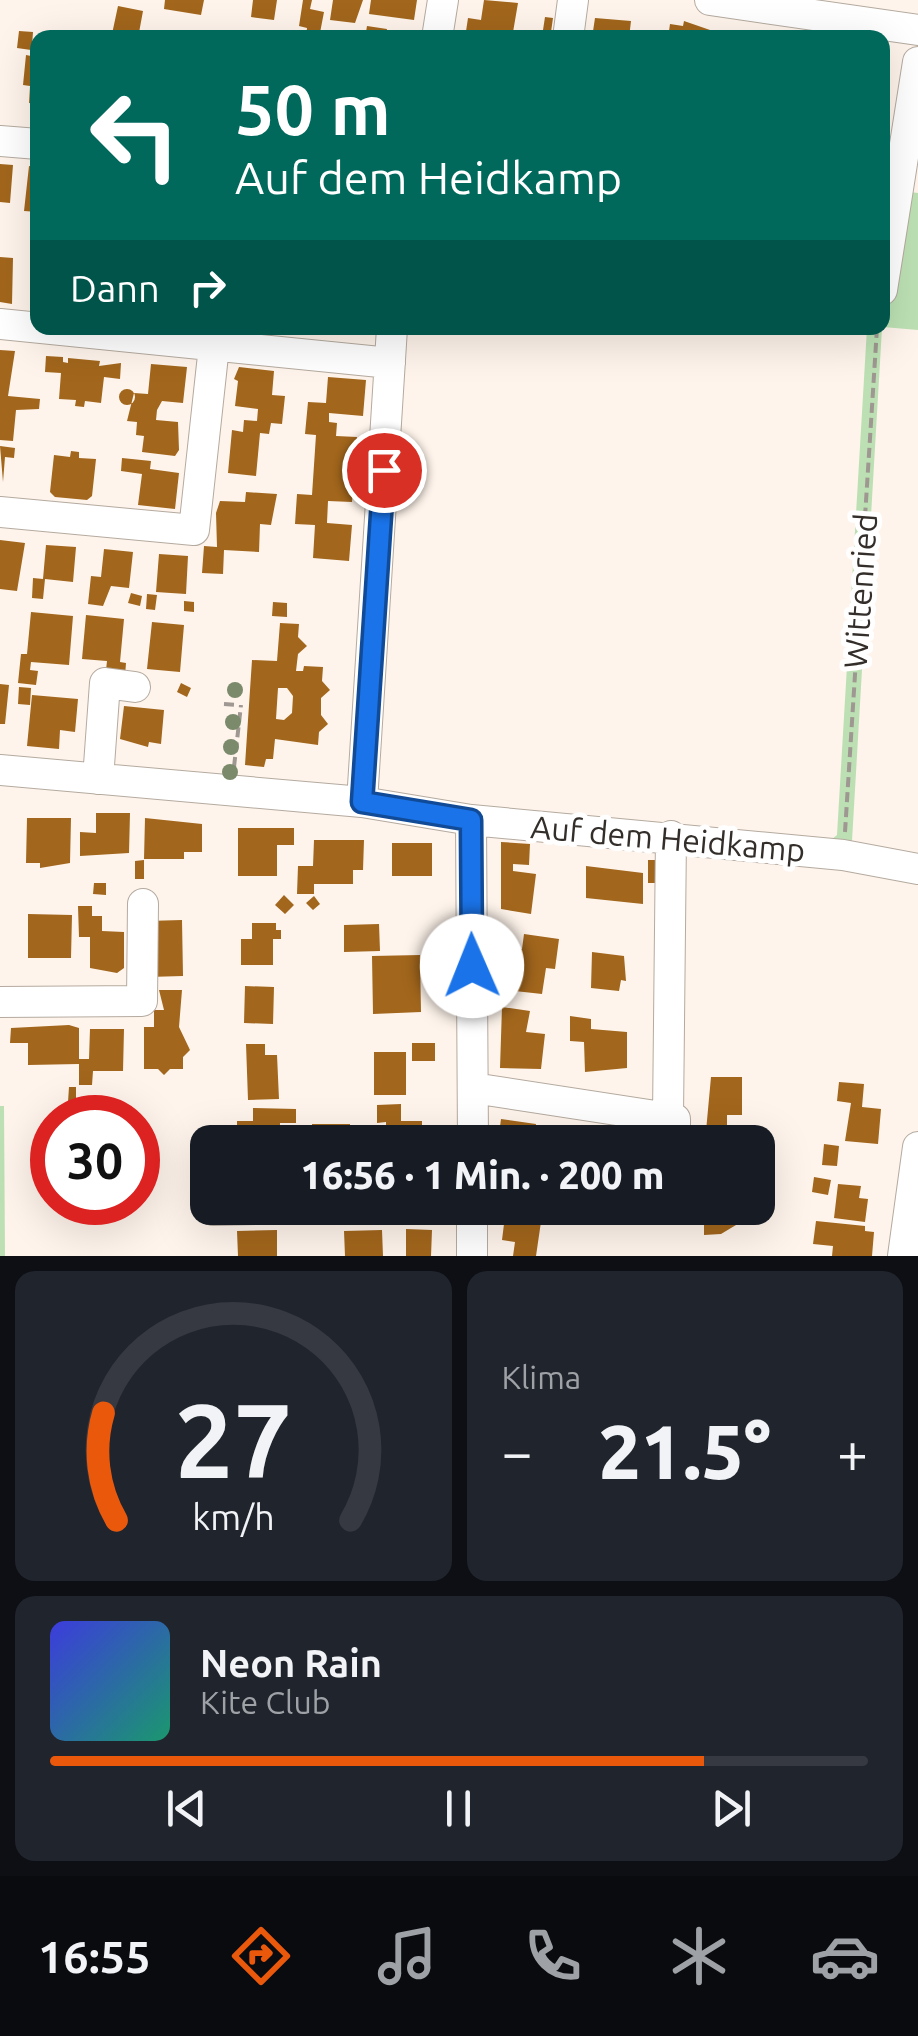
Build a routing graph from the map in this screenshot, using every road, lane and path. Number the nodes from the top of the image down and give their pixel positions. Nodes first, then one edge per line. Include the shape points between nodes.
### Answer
1 (443, 0) edge
2 (573, 0) edge
3 (710, 0) edge
4 (438, 30) edge
5 (569, 30) edge
6 (918, 30) edge
7 (918, 62) edge
8 (0, 141) edge
9 (30, 143) edge
10 (890, 239) edge
11 (0, 324) edge
12 (30, 327) edge
13 (107, 335) edge
14 (392, 335) edge
15 (877, 335) edge
16 (214, 346) junction
17 (390, 363) junction
18 (0, 512) edge
19 (107, 684) dead end
20 (224, 704) dead end
21 (0, 770) edge
22 (98, 779) junction
23 (232, 794) junction
24 (362, 802) junction
25 (471, 820) junction
26 (671, 836) junction
27 (843, 855) junction
28 (918, 870) edge
29 (143, 904) dead end
30 (0, 1002) edge
31 (473, 1088) junction
32 (473, 1125) edge
33 (648, 1125) edge
34 (672, 1125) edge
35 (918, 1147) edge
36 (472, 1225) edge
37 (472, 1256) edge
38 (903, 1256) edge

1 - 4 street
2 - 5 street
3 - 6 street
7 - 10 street
8 - 9 street
11 - 12 street
13 - 16 street
14 - 17 street
15 - 27 path, Wittenried
16 - 17 street
16 - 18 street via 194,530
17 - 24 street
19 - 22 street
20 - 23 path via 240,704
21 - 22 street, Auf dem Heidkamp
22 - 23 street, Auf dem Heidkamp
23 - 24 street, Auf dem Heidkamp
24 - 25 street, Auf dem Heidkamp
25 - 26 street, Auf dem Heidkamp
25 - 31 street
26 - 27 street, Auf dem Heidkamp
26 - 34 street
27 - 28 street, Auf dem Heidkamp
29 - 30 street via 142,1001
31 - 32 street
31 - 33 street
35 - 38 street
36 - 37 street

